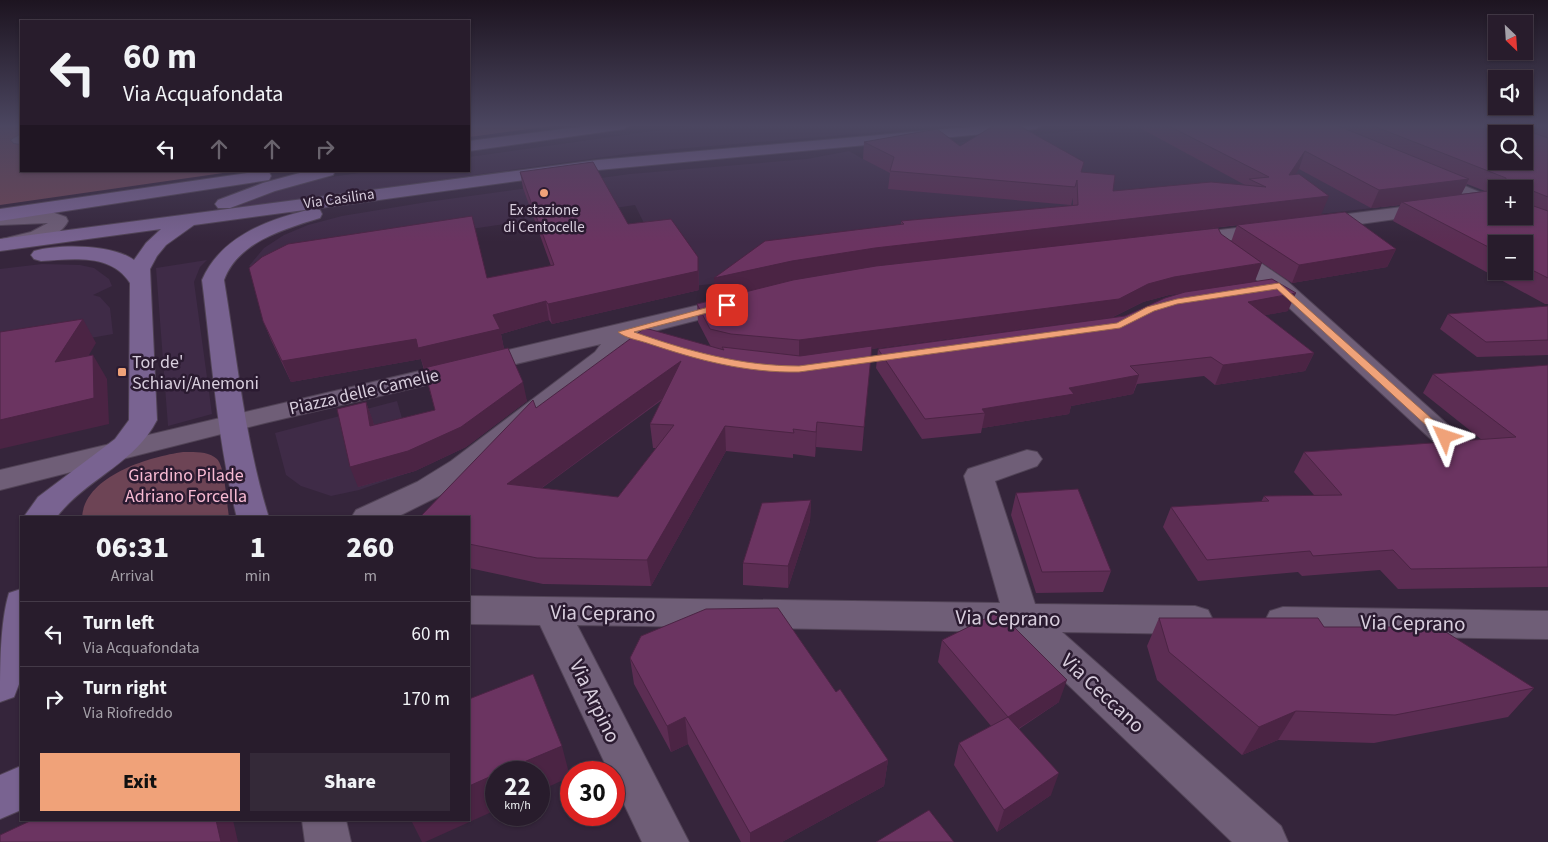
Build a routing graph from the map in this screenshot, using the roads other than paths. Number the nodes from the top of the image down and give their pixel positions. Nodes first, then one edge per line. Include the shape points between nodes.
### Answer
1 (609, 164) edge
2 (1417, 171) edge
3 (290, 172) edge
4 (323, 172) edge
5 (473, 181) junction
6 (1488, 201) edge
7 (1488, 204) edge
8 (0, 217) edge
9 (190, 219) junction
10 (1163, 243) edge
11 (1224, 246) edge
12 (1, 249) edge
13 (139, 281) junction
14 (1279, 286) junction
15 (1251, 290) edge
16 (754, 299) edge
17 (623, 332) junction
18 (658, 344) edge
19 (233, 422) junction
20 (1445, 437) dead end
21 (114, 452) junction
22 (1027, 460) dead end
23 (0, 480) edge
24 (41, 516) edge
25 (253, 516) edge
26 (371, 516) edge
27 (470, 610) edge
28 (553, 613) junction
29 (20, 617) edge
30 (1022, 618) junction
31 (1548, 625) edge
32 (0, 685) edge
33 (20, 788) edge
34 (0, 798) edge
35 (324, 821) edge
36 (328, 842) edge
37 (666, 842) edge
38 (1265, 842) edge

1 - 5 main road, Via Casilina
2 - 6 street
3 - 8 main road, Via Casilina
4 - 9 main road via 269,186
5 - 9 main road, Via Casilina
5 - 19 main road via 305,216 257,236 227,256 216,272 213,288
7 - 10 street
8 - 12 street via 46,216 58,220 55,228 44,234
9 - 12 main road, Via Casilina
9 - 13 main road via 148,252 141,266
11 - 14 street
12 - 13 main road via 112,257 128,265
13 - 21 main road via 143,420 131,440
14 - 15 street
14 - 20 street
16 - 17 street, Piazza delle Camelie
17 - 18 street
17 - 19 street, Piazza delle Camelie
17 - 26 street via 604,357 461,468 428,489
19 - 21 street, Piazza delle Camelie
19 - 25 main road
21 - 23 street
21 - 24 main road, Piazza delle Camelie via 63,491
22 - 30 street via 979,476
27 - 28 street, Via Ceprano
28 - 30 street, Via Ceprano
28 - 37 street, Via Arpino
29 - 32 main road
30 - 31 street, Via Ceprano
30 - 38 street, Via Ceccano
33 - 34 main road
35 - 36 street

